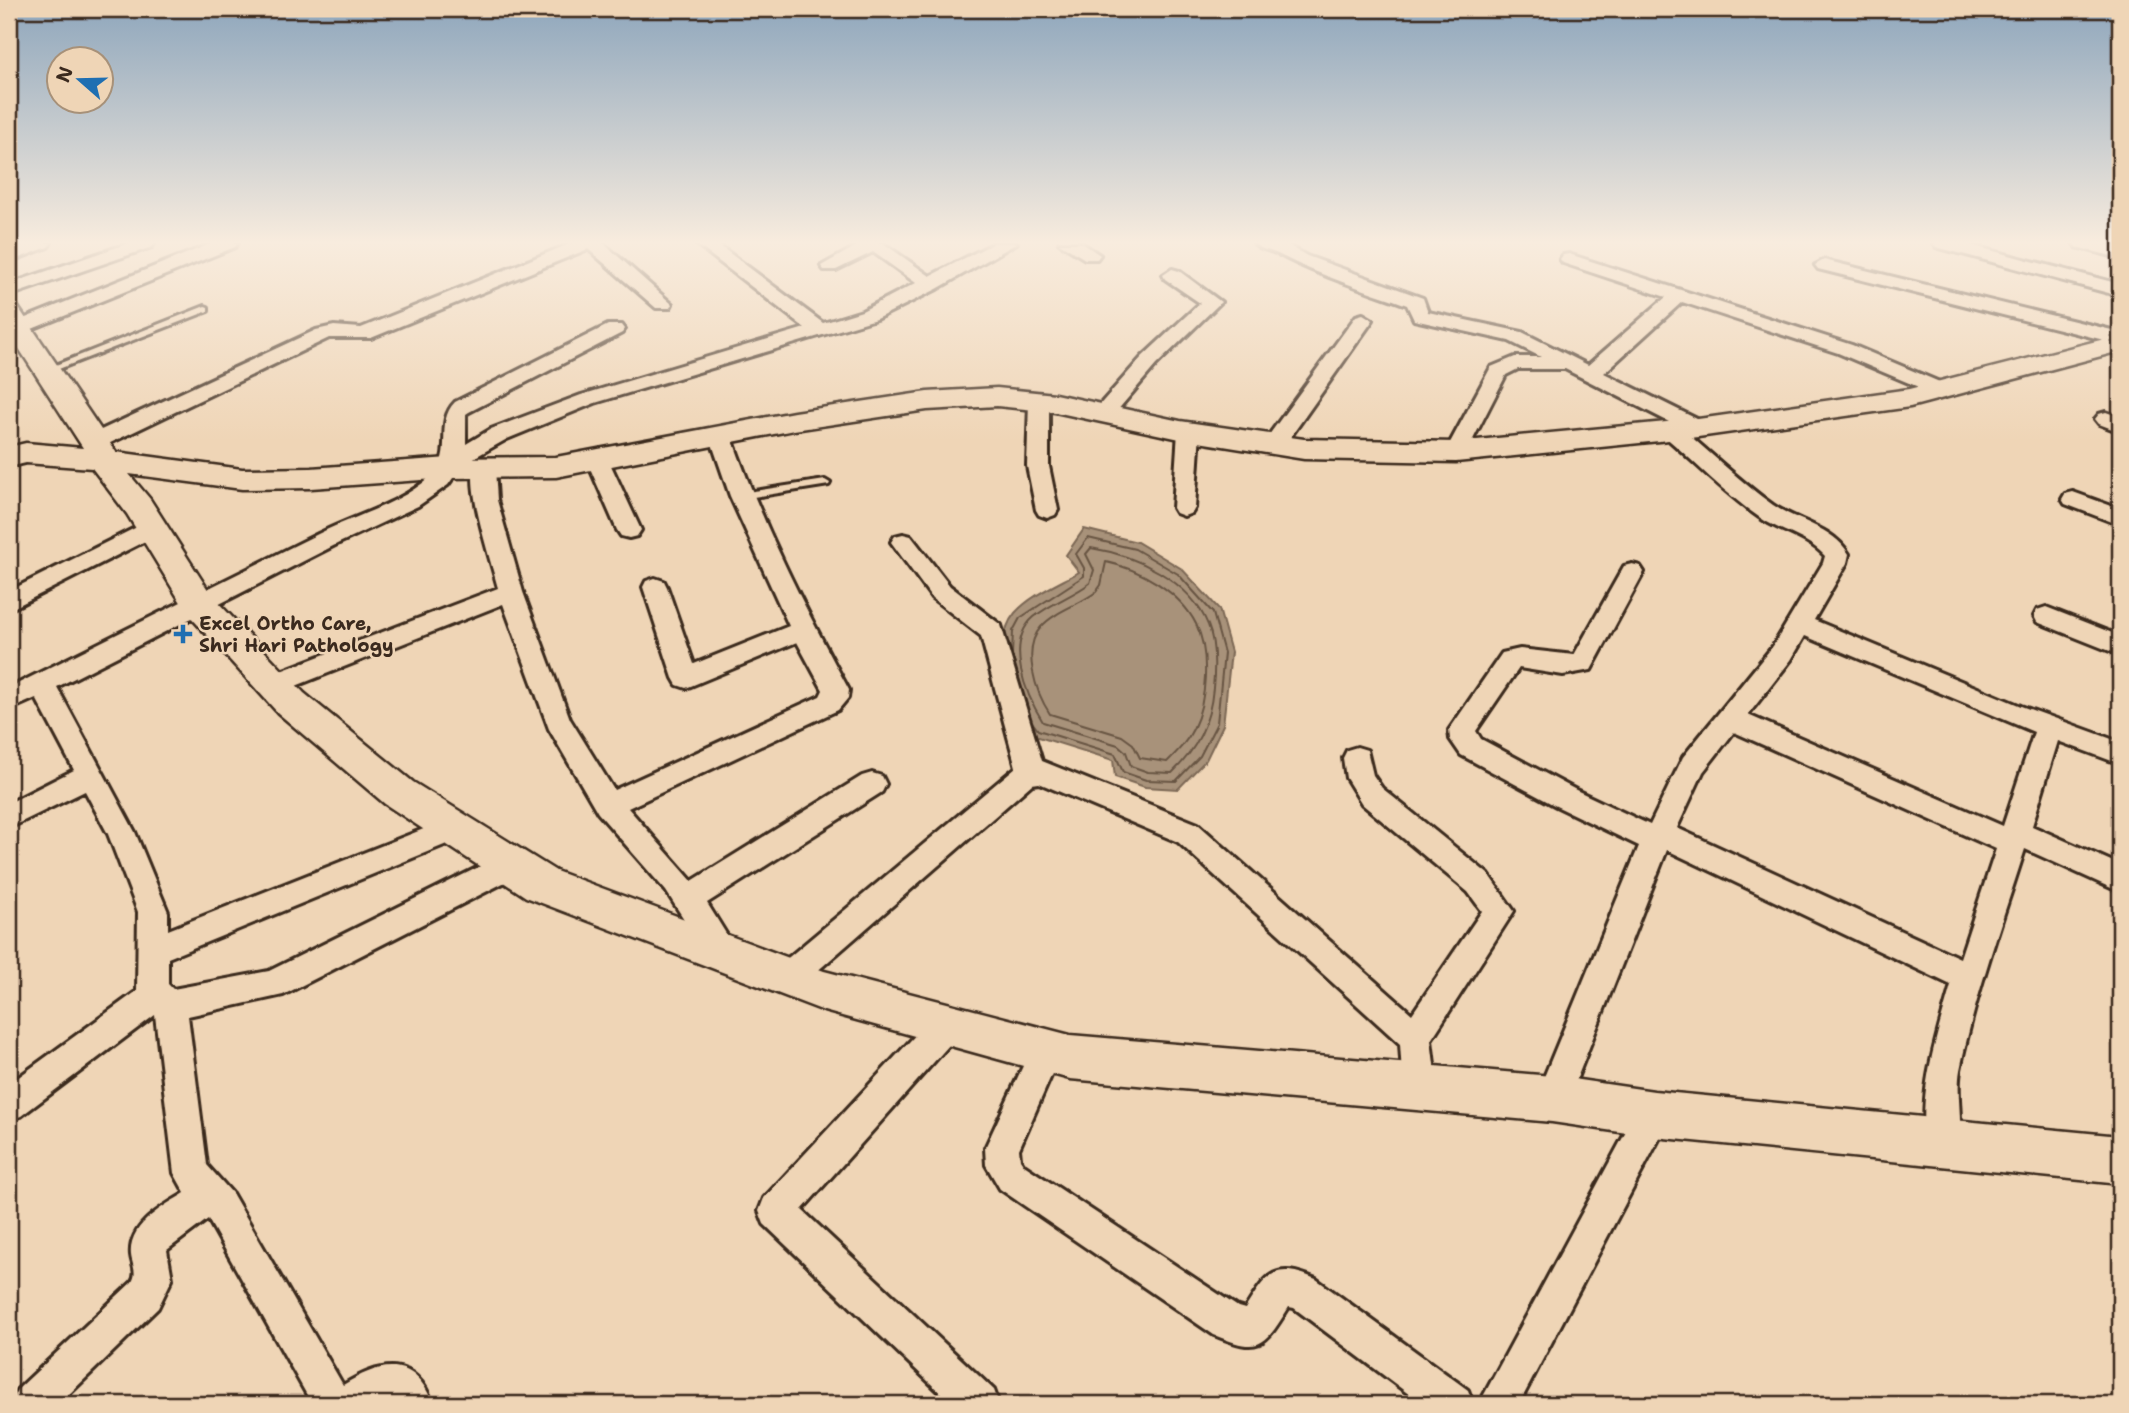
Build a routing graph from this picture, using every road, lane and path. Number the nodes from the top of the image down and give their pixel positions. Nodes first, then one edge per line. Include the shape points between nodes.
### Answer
1 (45, 309) edge
2 (205, 309) dead end
3 (426, 309) edge
4 (792, 309) edge
5 (881, 309) edge
6 (1205, 309) edge
7 (1417, 309) edge
8 (1663, 309) edge
9 (1722, 309) edge
10 (2002, 309) edge
11 (14, 320) edge
12 (1363, 320) dead end
13 (615, 329) dead end
14 (819, 329) junction
15 (2120, 338) edge
16 (2120, 343) edge
17 (1569, 363) junction
18 (48, 370) junction
19 (1590, 373) junction
20 (1942, 390) junction
21 (1039, 402) junction
22 (1104, 414) junction
23 (1685, 429) junction
24 (1189, 431) junction
25 (720, 435) junction
26 (1274, 444) junction
27 (1456, 452) junction
28 (14, 453) edge
29 (102, 456) junction
30 (597, 459) junction
31 (452, 464) junction
32 (484, 468) junction
33 (825, 483) dead end
34 (741, 496) junction
35 (2073, 499) dead end
36 (1184, 508) dead end
37 (1047, 510) dead end
38 (2120, 517) edge
39 (151, 528) junction
40 (629, 530) dead end
41 (903, 542) dead end
42 (1632, 572) dead end
43 (655, 587) dead end
44 (511, 592) junction
45 (9, 601) edge
46 (200, 605) junction
47 (2046, 616) dead end
48 (1800, 624) junction
49 (803, 630) junction
50 (2120, 646) edge
51 (41, 682) junction
52 (274, 684) junction
53 (9, 699) edge
54 (1730, 719) junction
55 (2049, 727) junction
56 (2120, 753) edge
57 (1357, 758) dead end
58 (1031, 772) junction
59 (90, 775) junction
60 (872, 784) dead end
61 (608, 806) junction
62 (9, 816) edge
63 (454, 828) junction
64 (1658, 837) junction
65 (2014, 837) junction
66 (511, 865) junction
67 (2120, 879) edge
68 (688, 899) junction
69 (152, 950) junction
70 (723, 953) junction
71 (788, 977) junction
72 (1969, 978) junction
73 (161, 1000) junction
74 (947, 1024) junction
75 (1415, 1037) junction
76 (1046, 1051) junction
77 (1420, 1088) junction
78 (1552, 1099) junction
79 (9, 1104) edge
80 (1654, 1114) junction
81 (1943, 1143) junction
82 (2120, 1160) edge
83 (212, 1196) junction
84 (31, 1404) edge
85 (333, 1404) edge
86 (348, 1404) edge
87 (414, 1404) edge
88 (980, 1404) edge
89 (1454, 1404) edge
90 (1497, 1404) edge

1 - 11 street
2 - 18 lane
3 - 29 street via 364,334 323,334
4 - 14 street
5 - 14 street
6 - 22 street
7 - 17 street via 1421,316 1502,331
8 - 19 street
9 - 20 street via 1845,349
10 - 15 street
11 - 18 street
12 - 26 street
13 - 31 street via 462,407 456,413
14 - 31 street via 588,399 499,435
16 - 20 street
17 - 19 street
17 - 27 street via 1515,363 1498,371
18 - 29 street
19 - 23 street
20 - 23 street
21 - 22 street
21 - 25 street via 997,397 927,401
21 - 37 street via 1038,466
22 - 24 street
23 - 27 street
23 - 48 street via 1769,514 1816,536 1837,554
24 - 26 street
24 - 36 street
25 - 30 street
25 - 34 street
26 - 27 street via 1304,449
28 - 29 street
29 - 31 street via 242,479 310,478
29 - 39 street
30 - 32 street via 556,467
30 - 40 street
31 - 32 street
31 - 46 street via 440,480 410,501
32 - 44 street via 486,500
33 - 34 lane
34 - 49 street
35 - 38 street
39 - 45 street
39 - 46 street
41 - 58 street via 941,592 992,631
42 - 64 street via 1582,663 1561,668 1523,657 1511,660 1462,730 1462,739 1566,798
43 - 49 street via 686,678
44 - 52 street
44 - 61 street via 558,722
46 - 51 street
46 - 52 street
47 - 50 street
48 - 54 street
48 - 55 street
49 - 61 street via 836,690 835,698
51 - 53 street
51 - 59 street
52 - 63 street via 399,793
54 - 64 street via 1693,765
54 - 65 street
55 - 56 street
55 - 65 street
57 - 75 street via 1360,778 1372,796 1478,883 1499,911
58 - 71 street
58 - 75 street via 1041,772 1188,833
59 - 62 street
59 - 69 street via 121,832 152,912
60 - 68 street
61 - 68 street
63 - 66 street
63 - 69 street
64 - 72 street
64 - 78 street
65 - 67 street
65 - 72 street
66 - 70 street via 541,884
66 - 73 street via 272,985
68 - 70 street
69 - 73 street via 152,989
70 - 71 street
71 - 74 street
72 - 81 street via 1943,1073
73 - 79 street
73 - 83 street via 170,1010 191,1173
74 - 76 street
74 - 88 street via 777,1211
75 - 77 street
76 - 77 street via 1070,1057
76 - 89 street via 1002,1148 1003,1166 1012,1177 1227,1322 1244,1328 1256,1326 1278,1290 1303,1292
77 - 78 street
78 - 80 street
80 - 81 street
80 - 90 street
81 - 82 street
83 - 84 street via 159,1233 151,1243 155,1274 145,1295
83 - 85 street
86 - 87 street via 377,1386 399,1386

